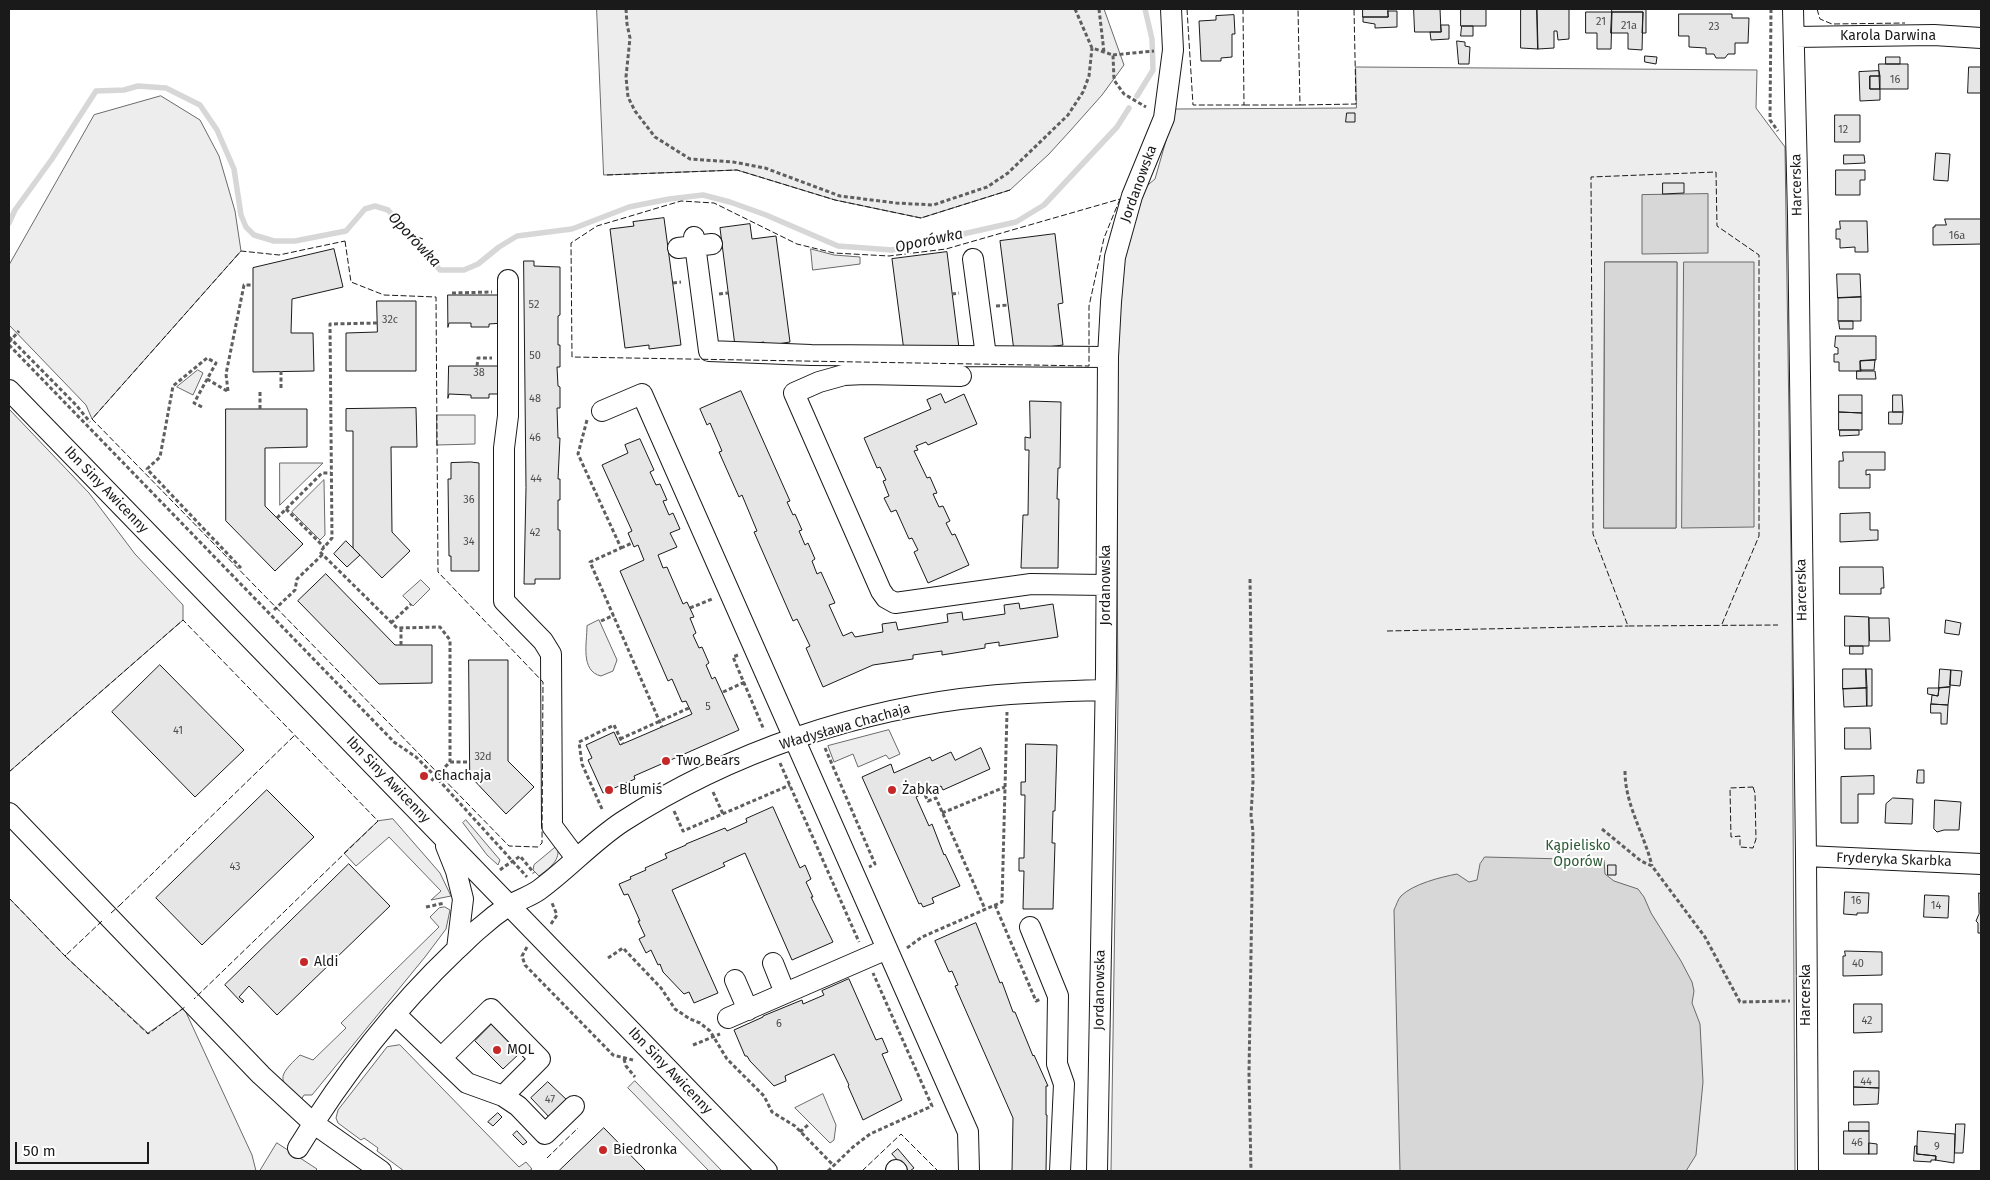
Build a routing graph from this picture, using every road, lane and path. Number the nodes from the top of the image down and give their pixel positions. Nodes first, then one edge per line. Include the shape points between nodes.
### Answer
1 (626, 9) edge
2 (1075, 9) edge
3 (1099, 9) edge
4 (1172, 9) edge
5 (1793, 9) edge
6 (1794, 37) junction
7 (1981, 38) edge
8 (1092, 48) junction
9 (1147, 51) dead end
10 (1104, 52) junction
11 (1113, 55) junction
12 (1164, 118) junction
13 (695, 244) dead end
14 (973, 259) dead end
15 (253, 285) dead end
16 (508, 286) joint
17 (452, 293) dead end
18 (377, 323) dead end
19 (19, 331) dead end
20 (9, 341) edge
21 (986, 356) junction
22 (1108, 357) junction
23 (281, 372) dead end
24 (960, 376) dead end
25 (207, 379) junction
26 (9, 390) edge
27 (281, 390) dead end
28 (260, 391) dead end
29 (202, 408) dead end
30 (260, 409) dead end
31 (602, 411) joint
32 (90, 422) dead end
33 (331, 473) junction
34 (286, 509) junction
35 (277, 518) dead end
36 (632, 543) dead end
37 (324, 547) junction
38 (621, 548) junction
39 (323, 554) junction
40 (241, 568) dead end
41 (1250, 579) dead end
42 (1106, 585) junction
43 (730, 591) junction
44 (411, 604) dead end
45 (690, 608) dead end
46 (274, 610) dead end
47 (614, 615) junction
48 (601, 621) dead end
49 (391, 622) junction
50 (401, 628) junction
51 (402, 645) dead end
52 (766, 673) junction
53 (1105, 690) junction
54 (722, 692) dead end
55 (689, 708) dead end
56 (1007, 708) dead end
57 (660, 721) junction
58 (662, 727) dead end
59 (795, 738) junction
60 (620, 739) junction
61 (623, 744) dead end
62 (823, 745) dead end
63 (778, 760) dead end
64 (450, 762) junction
65 (470, 762) dead end
66 (1625, 771) dead end
67 (436, 777) junction
68 (431, 781) dead end
69 (789, 785) junction
70 (1006, 786) junction
71 (712, 789) dead end
72 (925, 795) dead end
73 (673, 808) dead end
74 (602, 809) dead end
75 (9, 813) edge
76 (942, 813) junction
77 (723, 814) junction
78 (1602, 829) dead end
79 (443, 837) junction
80 (1806, 856) junction
81 (576, 858) junction
82 (513, 862) junction
83 (1981, 864) edge
84 (1652, 866) junction
85 (500, 870) dead end
86 (854, 873) junction
87 (537, 878) dead end
88 (530, 881) dead end
89 (548, 900) dead end
90 (509, 905) junction
91 (994, 905) junction
92 (985, 909) junction
93 (552, 923) dead end
94 (1030, 927) dead end
95 (531, 942) dead end
96 (457, 949) junction
97 (889, 952) junction
98 (608, 958) dead end
99 (866, 958) junction
100 (773, 963) dead end
101 (735, 980) dead end
102 (1057, 992) junction
103 (785, 993) junction
104 (1796, 1001) dead end
105 (888, 1008) dead end
106 (748, 1010) junction
107 (396, 1014) junction
108 (728, 1018) dead end
109 (441, 1058) junction
110 (624, 1058) junction
111 (640, 1063) dead end
112 (635, 1077) dead end
113 (1064, 1084) junction
114 (1098, 1085) junction
115 (503, 1096) junction
116 (574, 1106) dead end
117 (313, 1123) junction
118 (808, 1124) dead end
119 (800, 1132) junction
120 (298, 1148) dead end
121 (834, 1166) junction
122 (381, 1171) edge
123 (767, 1171) edge
124 (828, 1171) edge
125 (969, 1171) edge
126 (1060, 1171) edge
127 (1097, 1171) edge
128 (1251, 1171) edge
129 (1808, 1171) edge

1 - 8 path via 630,38 626,77 628,97 655,137 690,160 733,162 757,167 840,196 912,205 933,204 970,194 1008,173 1068,115 1089,76
2 - 8 path
3 - 10 path
4 - 12 street, Jordanowska via 1173,50
5 - 6 street, Harcerska
6 - 7 street, Karola Darwina via 1934,35
6 - 80 street, Harcerska
8 - 10 path
9 - 11 path
10 - 11 path
11 - 12 path via 1114,80 1124,94
12 - 22 street, Jordanowska via 1132,196 1115,257
13 - 21 street via 709,351
14 - 21 street
15 - 25 path via 244,285 226,374 228,392
16 - 17 path
16 - 81 street via 504,601 544,641 551,654 552,826
18 - 33 path via 330,324
19 - 20 path
20 - 32 path
20 - 67 path via 394,742 416,757
21 - 22 street
22 - 42 street, Jordanowska
23 - 27 path
24 - 42 street via 844,375 794,393 881,591 895,603 1031,584
25 - 29 path via 194,403
25 - 40 path via 216,363 207,358 173,386 160,456 147,470
26 - 79 street, Ibn Siny Awicenny
28 - 30 path
31 - 38 path via 589,413 578,454
31 - 43 street via 642,394
33 - 34 path via 322,473
33 - 37 path via 332,538
34 - 35 path
34 - 37 path
36 - 38 path
37 - 39 path via 320,552
38 - 47 path via 590,562
39 - 46 path via 297,579 295,590
39 - 49 path
41 - 128 path via 1251,815 1254,832 1249,1074
42 - 53 street, Jordanowska
43 - 45 path
43 - 52 street
44 - 49 path
47 - 48 path
47 - 57 path
49 - 50 path
50 - 51 path
50 - 64 path via 440,627 450,640
52 - 54 path
52 - 59 street
53 - 59 street, Władysława Chachaja via 947,701 878,714
53 - 114 street, Jordanowska
55 - 57 path
56 - 70 path
57 - 58 path
57 - 60 path
59 - 81 street, Władysława Chachaja via 709,774 648,806
59 - 86 street
60 - 61 path
60 - 74 path via 614,726 579,742 582,764
62 - 86 path via 875,864
63 - 69 path
64 - 65 path
64 - 67 path
66 - 84 path via 1632,814
67 - 68 path
67 - 82 path
69 - 77 path
69 - 99 path
70 - 76 path
70 - 91 path via 1002,902
71 - 77 path
72 - 76 path via 928,801 936,798
73 - 77 path via 683,832
75 - 117 street via 254,1068
76 - 92 path
78 - 84 path via 1641,861
79 - 90 street, Ibn Siny Awicenny
79 - 96 street via 463,899
80 - 83 street, Fryderyka Skarbka
80 - 129 street, Harcerska
81 - 90 street, Władysława Chachaja via 538,890
82 - 85 path
82 - 87 path via 520,856
82 - 88 path
84 - 104 path via 1705,937 1740,1002
86 - 97 street
89 - 93 path via 554,905 557,915
90 - 96 street, Władysława Chachaja
90 - 123 street, Ibn Siny Awicenny
91 - 92 path
91 - 102 path via 1036,1001
92 - 97 path via 922,937 912,946
94 - 102 street
95 - 110 path via 522,956 525,965 613,1055
96 - 107 street, Władysława Chachaja
97 - 99 street
97 - 125 street via 968,1132
98 - 119 path via 623,948 661,988 675,1009 710,1031 727,1059 764,1096 772,1112
99 - 103 street
100 - 103 street
101 - 106 street
102 - 113 street via 1057,1064
103 - 106 street
105 - 121 path via 932,1106 870,1134
106 - 108 street
107 - 109 street
107 - 117 street, Władysława Chachaja via 350,1070
109 - 115 street via 467,1083
109 - 115 street via 491,1009 540,1059
110 - 111 path
110 - 112 path
113 - 114 street
113 - 126 street
114 - 127 street, Jordanowska
115 - 116 street via 518,1106 545,1134
117 - 120 street, Władysława Chachaja
117 - 122 street
118 - 119 path
119 - 121 path
121 - 124 path

